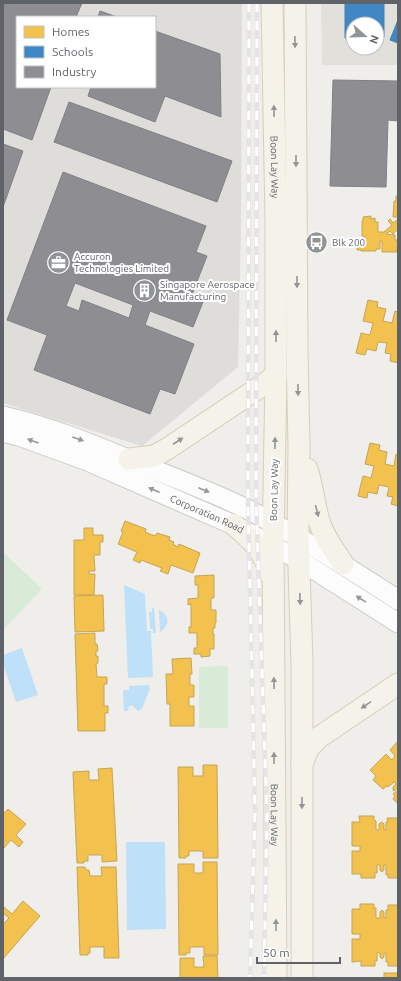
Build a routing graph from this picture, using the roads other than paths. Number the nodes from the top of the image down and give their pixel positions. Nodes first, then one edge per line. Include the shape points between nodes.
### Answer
1 (272, 3) edge
2 (295, 3) edge
3 (276, 375) junction
4 (3, 416) edge
5 (3, 432) edge
6 (299, 446) junction
7 (129, 459) junction
8 (273, 524) junction
9 (234, 525) junction
10 (298, 538) junction
11 (273, 545) junction
12 (299, 560) junction
13 (343, 564) junction
14 (273, 585) junction
15 (398, 600) edge
16 (398, 623) edge
17 (398, 684) edge
18 (302, 764) junction
19 (276, 978) edge
20 (302, 978) edge

3 -> 1 main road, Boon Lay Way
2 -> 6 main road, Boon Lay Way
7 -> 3 main road via 154,456 167,449
8 -> 3 main road, Boon Lay Way
4 -> 7 main road, Corporation Road via 88,442
9 -> 5 main road, Corporation Road via 86,460
6 - 10 main road, Boon Lay Way
6 -> 13 main road via 311,480 320,524
7 -> 8 main road, Corporation Road via 205,490
8 - 10 main road, Corporation Road
8 - 11 main road, Boon Lay Way
9 - 11 main road, Corporation Road
9 - 14 main road via 260,549 267,562
10 - 12 main road, Boon Lay Way
10 - 13 main road, Corporation Road
11 - 12 main road, Corporation Road
11 - 14 main road, Boon Lay Way
16 -> 12 main road, Corporation Road
12 -> 18 main road, Boon Lay Way
13 - 15 main road, Corporation Road
19 -> 14 main road, Boon Lay Way
17 -> 18 main road via 318,738 308,750
18 -> 20 main road, Boon Lay Way

